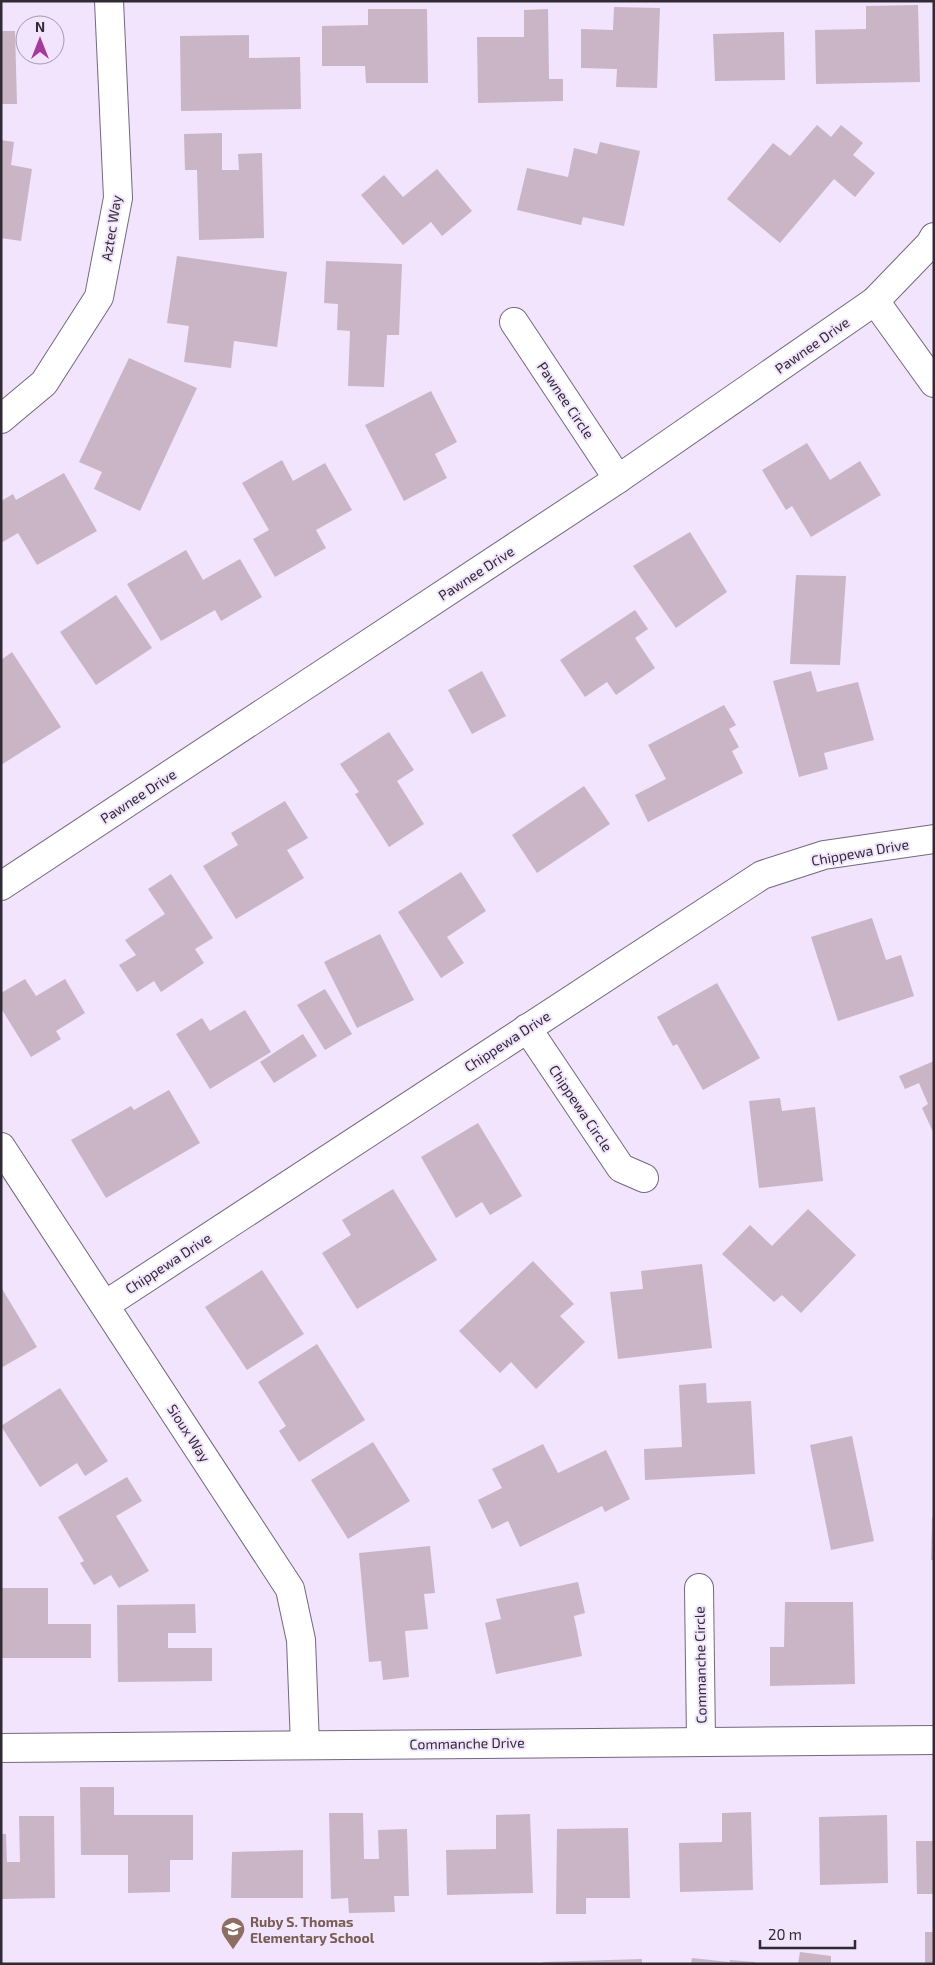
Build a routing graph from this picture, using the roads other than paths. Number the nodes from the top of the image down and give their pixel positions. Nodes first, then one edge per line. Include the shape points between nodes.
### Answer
1 (109, 1) edge
2 (934, 237) edge
3 (875, 302) junction
4 (514, 322) dead end
5 (934, 384) edge
6 (1, 419) edge
7 (618, 479) junction
8 (934, 839) edge
9 (1, 886) edge
10 (527, 1028) junction
11 (1, 1146) edge
12 (644, 1178) dead end
13 (105, 1305) junction
14 (699, 1588) dead end
15 (934, 1740) edge
16 (701, 1741) junction
17 (305, 1745) junction
18 (1, 1748) edge

1 - 6 street, Aztec Way via 118,198 99,297 44,383
2 - 3 street, Pawnee Drive
3 - 5 street
3 - 7 street, Pawnee Drive
4 - 7 street, Pawnee Circle
7 - 9 street, Pawnee Drive
8 - 10 street, Chippewa Drive via 824,855 762,875
10 - 12 street, Chippewa Circle via 620,1168
10 - 13 street, Chippewa Drive
11 - 13 street, Sioux Way
13 - 17 street, Sioux Way via 290,1589 302,1640
14 - 16 street, Commanche Circle
15 - 16 street, Commanche Drive
16 - 17 street, Commanche Drive
17 - 18 street, Commanche Drive

